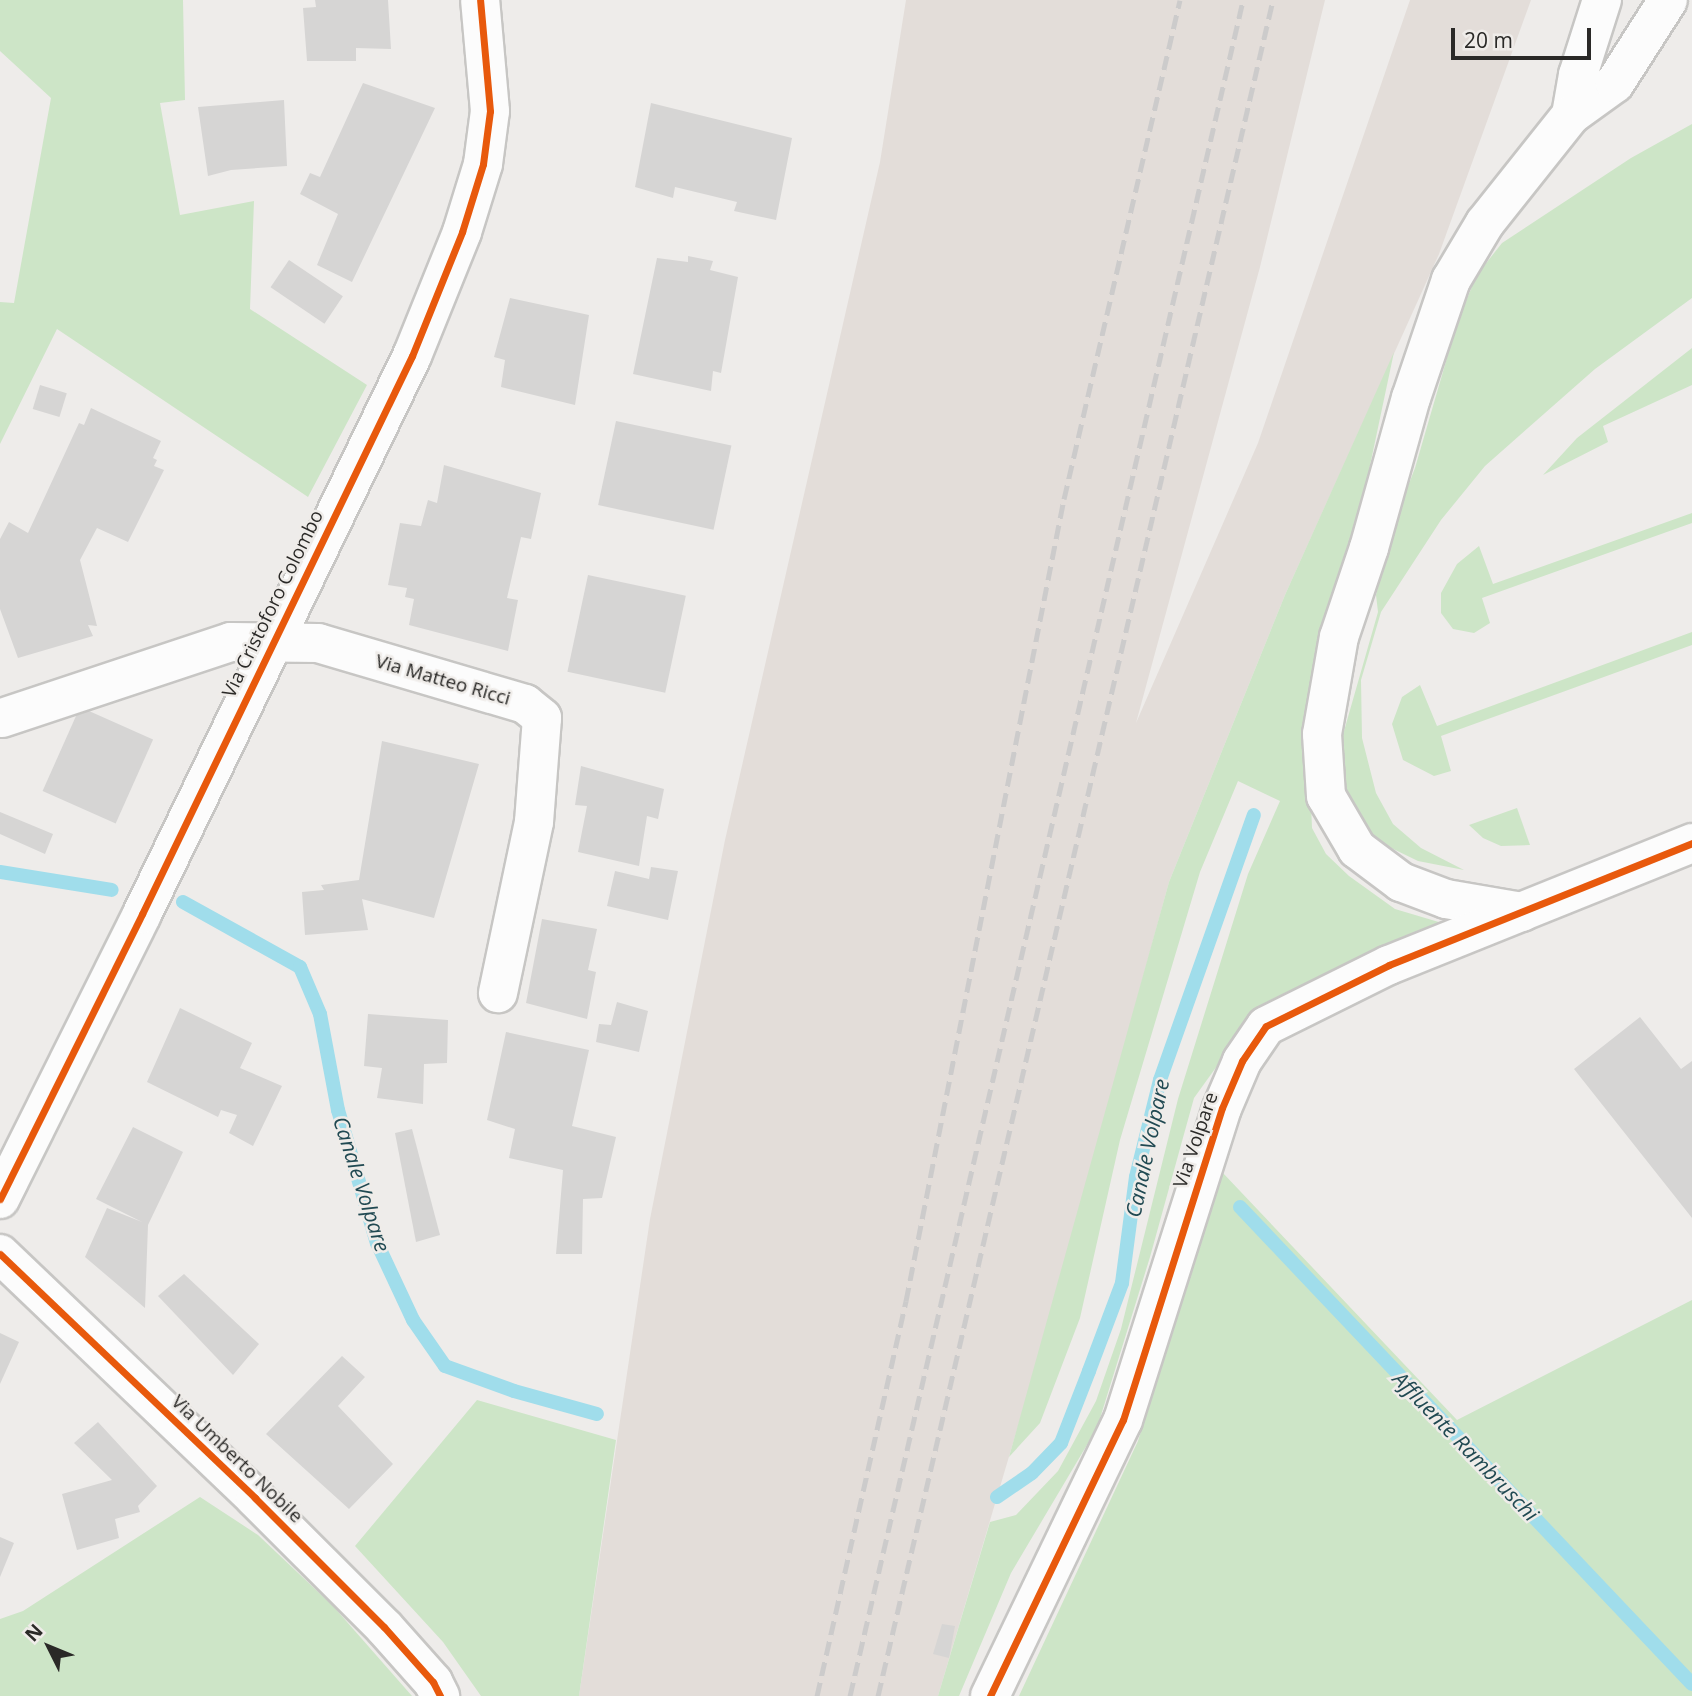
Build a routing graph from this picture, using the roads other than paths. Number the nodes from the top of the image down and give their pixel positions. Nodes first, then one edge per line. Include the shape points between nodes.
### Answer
1 (480, 0) edge
2 (1602, 0) edge
3 (1668, 0) edge
4 (1571, 116) junction
5 (272, 642) junction
6 (2, 718) edge
7 (1692, 843) edge
8 (1522, 912) junction
9 (498, 993) dead end
10 (0, 1199) edge
11 (0, 1254) edge
12 (440, 1696) edge
13 (990, 1696) edge

1 - 5 street, Via Cristoforo Colombo via 490,111 483,164 462,232 412,356
2 - 4 street via 1578,75
3 - 4 street via 1615,83
4 - 8 street via 1485,223 1451,280 1339,637 1322,734 1326,796 1357,849 1401,883 1447,899
5 - 6 street, Via Cristoforo Colombo via 231,642
5 - 9 street, Via Matteo Ricci via 318,643 525,704 542,718 534,822
5 - 10 street, Via Cristoforo Colombo
7 - 8 street, Via Volpare
8 - 13 street, Via Volpare via 1390,965 1266,1026 1242,1061 1222,1108 1122,1420
11 - 12 street, Via Umberto Nobile via 256,1498 384,1627

